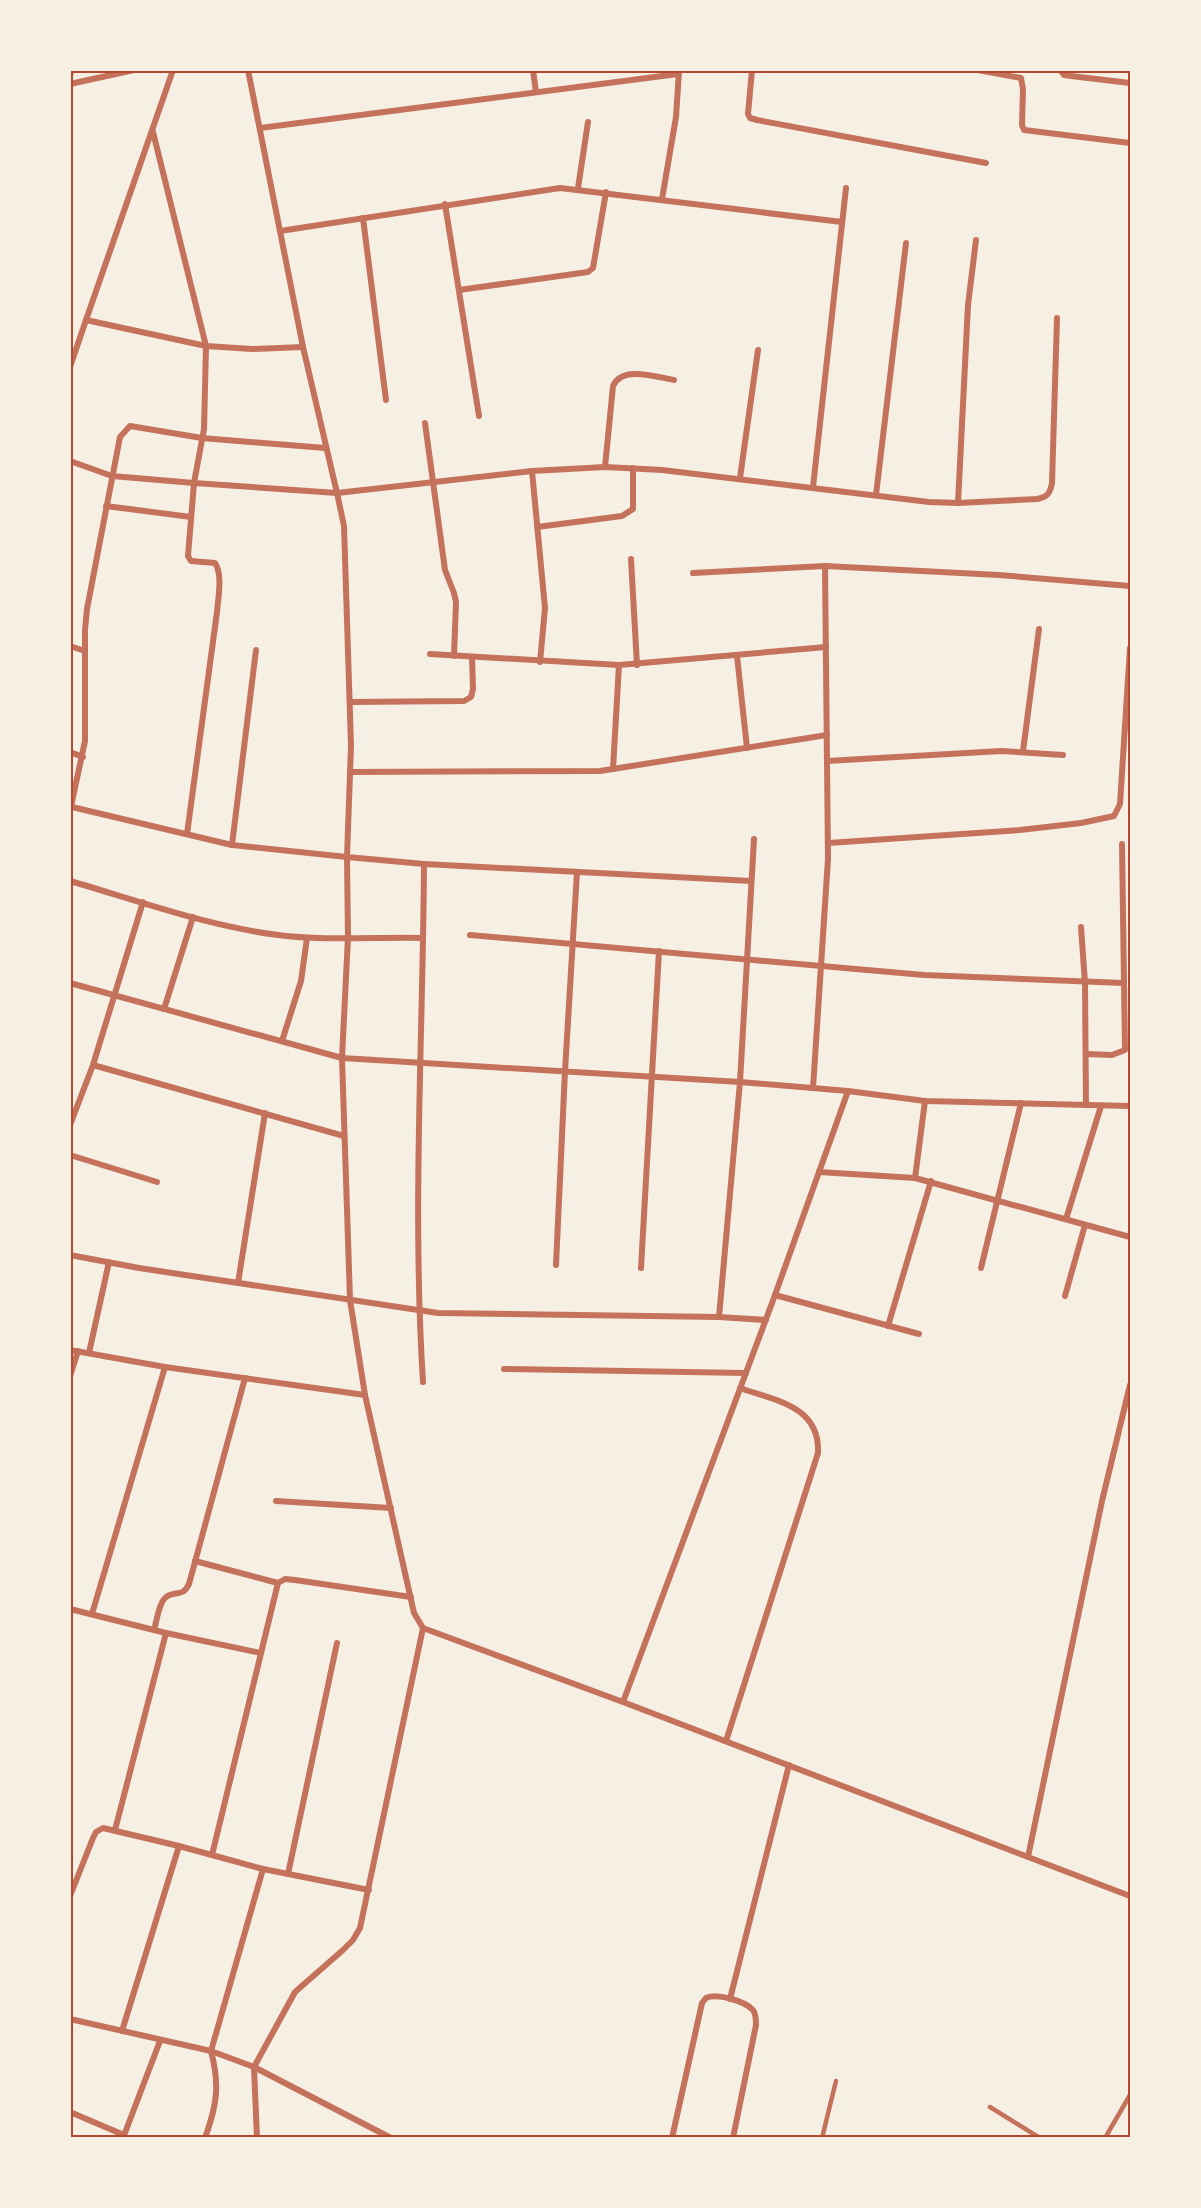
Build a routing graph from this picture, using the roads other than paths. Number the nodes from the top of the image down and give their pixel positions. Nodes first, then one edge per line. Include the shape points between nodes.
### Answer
1 (72, 70) edge
2 (134, 70) edge
3 (173, 70) edge
4 (248, 70) edge
5 (533, 70) edge
6 (752, 70) edge
7 (978, 70) edge
8 (1060, 70) edge
9 (678, 72) edge
10 (70, 75) edge
11 (1130, 83) edge
12 (70, 84) edge
13 (536, 92) junction
14 (588, 122) dead end
15 (260, 128) junction
16 (153, 132) junction
17 (1131, 143) edge
18 (986, 163) dead end
19 (578, 188) junction
20 (846, 188) dead end
21 (606, 192) junction
22 (662, 199) junction
23 (445, 204) junction
24 (363, 218) junction
25 (842, 222) junction
26 (280, 231) junction
27 (976, 240) dead end
28 (906, 243) dead end
29 (459, 290) junction
30 (1057, 318) dead end
31 (86, 320) junction
32 (206, 346) junction
33 (303, 347) junction
34 (758, 350) dead end
35 (70, 367) edge
36 (674, 380) dead end
37 (386, 400) dead end
38 (479, 416) dead end
39 (425, 423) dead end
40 (202, 438) junction
41 (325, 448) junction
42 (70, 461) edge
43 (606, 467) junction
44 (633, 468) junction
45 (532, 471) junction
46 (112, 476) junction
47 (740, 478) junction
48 (434, 482) junction
49 (194, 483) junction
50 (813, 487) junction
51 (337, 493) junction
52 (876, 495) junction
53 (958, 504) junction
54 (106, 506) junction
55 (191, 518) junction
56 (537, 527) junction
57 (632, 559) dead end
58 (825, 566) junction
59 (693, 573) dead end
60 (1131, 586) edge
61 (1039, 629) dead end
62 (70, 646) edge
63 (826, 647) junction
64 (1130, 648) edge
65 (256, 650) dead end
66 (85, 651) junction
67 (430, 654) dead end
68 (454, 656) junction
69 (737, 656) junction
70 (472, 657) junction
71 (540, 662) junction
72 (638, 664) junction
73 (619, 665) junction
74 (350, 702) junction
75 (1129, 704) edge
76 (827, 735) junction
77 (747, 748) junction
78 (70, 752) edge
79 (1023, 752) junction
80 (1063, 755) dead end
81 (82, 757) junction
82 (827, 761) junction
83 (613, 769) junction
84 (350, 772) junction
85 (71, 809) edge
86 (187, 834) junction
87 (754, 839) dead end
88 (828, 843) junction
89 (1122, 844) dead end
90 (232, 845) junction
91 (347, 857) junction
92 (424, 864) junction
93 (577, 872) junction
94 (70, 881) edge
95 (752, 881) junction
96 (143, 902) junction
97 (1127, 909) edge
98 (193, 917) junction
99 (1081, 927) dead end
100 (470, 935) dead end
101 (348, 937) junction
102 (307, 938) junction
103 (423, 938) junction
104 (573, 943) junction
105 (659, 951) junction
106 (747, 959) junction
107 (822, 966) junction
108 (70, 983) edge
109 (1085, 983) junction
110 (1124, 983) junction
111 (113, 995) junction
112 (164, 1009) junction
113 (282, 1041) junction
114 (1086, 1054) junction
115 (342, 1058) junction
116 (419, 1062) junction
117 (93, 1065) junction
118 (565, 1071) junction
119 (653, 1077) junction
120 (740, 1082) junction
121 (813, 1088) junction
122 (848, 1091) junction
123 (925, 1101) junction
124 (1021, 1103) junction
125 (1086, 1105) junction
126 (1101, 1106) junction
127 (1131, 1107) edge
128 (265, 1113) junction
129 (70, 1125) edge
130 (344, 1136) junction
131 (70, 1155) edge
132 (819, 1172) junction
133 (915, 1178) junction
134 (930, 1181) junction
135 (157, 1182) dead end
136 (998, 1200) junction
137 (1066, 1219) junction
138 (1085, 1225) junction
139 (1131, 1237) edge
140 (70, 1255) edge
141 (109, 1262) junction
142 (556, 1265) dead end
143 (641, 1268) dead end
144 (981, 1268) dead end
145 (238, 1283) junction
146 (775, 1295) junction
147 (1065, 1296) dead end
148 (350, 1300) junction
149 (418, 1310) junction
150 (718, 1317) junction
151 (766, 1320) junction
152 (888, 1326) junction
153 (919, 1334) dead end
154 (74, 1351) edge
155 (89, 1353) junction
156 (165, 1367) junction
157 (504, 1369) dead end
158 (746, 1373) junction
159 (70, 1376) edge
160 (245, 1378) junction
161 (423, 1383) dead end
162 (1131, 1385) edge
163 (740, 1388) junction
164 (365, 1395) junction
165 (276, 1501) dead end
166 (391, 1508) junction
167 (195, 1561) junction
168 (278, 1583) junction
169 (411, 1597) junction
170 (70, 1609) edge
171 (92, 1614) junction
172 (423, 1628) junction
173 (154, 1630) junction
174 (166, 1633) junction
175 (337, 1643) dead end
176 (261, 1653) junction
177 (623, 1702) junction
178 (726, 1741) junction
179 (789, 1765) junction
180 (115, 1830) junction
181 (179, 1846) junction
182 (212, 1855) junction
183 (1028, 1857) junction
184 (263, 1869) junction
185 (288, 1874) junction
186 (369, 1890) junction
187 (70, 1896) edge
188 (1131, 1896) edge
189 (730, 1999) junction
190 (70, 2019) edge
191 (122, 2031) junction
192 (160, 2041) junction
193 (212, 2051) junction
194 (254, 2067) junction
195 (836, 2081) dead end
196 (1131, 2095) edge
197 (990, 2107) dead end
198 (70, 2112) edge
199 (124, 2136) edge
200 (205, 2138) edge
201 (257, 2138) edge
202 (391, 2138) edge
203 (672, 2138) edge
204 (733, 2138) edge
205 (822, 2138) edge
206 (1040, 2138) edge
207 (1106, 2138) edge

1 - 10 street
2 - 12 street
3 - 16 street
4 - 15 street
5 - 13 street
6 - 18 street via 750,118
7 - 17 street via 1021,78 1024,130
8 - 11 street via 1064,75
9 - 13 street
9 - 22 street via 676,117
13 - 15 street
14 - 19 street
15 - 26 street
16 - 31 street
16 - 32 street
19 - 21 street
19 - 23 street
20 - 25 street
21 - 22 street
21 - 29 street via 593,268 588,272
22 - 25 street
23 - 24 street
23 - 29 street
24 - 26 street
24 - 37 street
25 - 50 street
26 - 33 street
27 - 53 street via 968,305
28 - 52 street
29 - 38 street
30 - 53 street via 1051,492 1037,499
31 - 32 street
31 - 35 street
32 - 33 street
32 - 40 street
33 - 41 street
34 - 47 street
36 - 43 street via 632,374 615,379
39 - 48 street
40 - 41 street
40 - 46 street via 130,426 120,437
40 - 49 street
41 - 51 street
42 - 46 street
43 - 44 street
43 - 45 street
44 - 47 street
44 - 56 street via 630,513
45 - 48 street
45 - 56 street
46 - 49 street
46 - 54 street
47 - 50 street
48 - 51 street
48 - 68 street via 445,570 456,602
49 - 51 street
49 - 55 street
50 - 52 street
51 - 74 street via 344,526
52 - 53 street
54 - 55 street
54 - 66 street via 87,609
55 - 86 street via 188,556 191,561 215,563 219,578
56 - 71 street via 545,608
57 - 72 street
58 - 59 street
58 - 60 street
58 - 63 street
61 - 79 street
62 - 66 street
63 - 69 street
63 - 76 street
64 - 75 street
65 - 90 street
66 - 81 street via 86,724
67 - 68 street
68 - 70 street
69 - 72 street
69 - 77 street
70 - 71 street
70 - 74 street via 473,689 471,697 464,701
71 - 73 street
72 - 73 street
73 - 83 street
74 - 84 street
75 - 88 street via 1120,804 1114,816 1020,830
76 - 77 street
76 - 82 street
77 - 83 street
78 - 81 street
79 - 80 street
79 - 82 street
81 - 85 street
82 - 88 street
83 - 84 street via 566,773
84 - 91 street
85 - 86 street
86 - 90 street
87 - 95 street
88 - 107 street
89 - 97 street
90 - 91 street
91 - 92 street
91 - 101 street
92 - 93 street
92 - 103 street
93 - 95 street
93 - 104 street
94 - 96 street
95 - 106 street
96 - 98 street
96 - 111 street
97 - 110 street
98 - 102 street via 252,931
98 - 112 street
99 - 109 street
100 - 104 street
101 - 102 street
101 - 103 street
101 - 115 street
102 - 113 street via 301,981
103 - 116 street
104 - 105 street
104 - 118 street
105 - 106 street
105 - 119 street
106 - 107 street
106 - 120 street
107 - 109 street
107 - 121 street
108 - 111 street
109 - 110 street
109 - 114 street
110 - 114 street via 1125,1050 1112,1055
111 - 112 street
111 - 117 street
112 - 113 street
113 - 115 street
114 - 125 street
115 - 116 street
115 - 130 street
116 - 118 street
116 - 149 street
117 - 128 street
117 - 129 street
118 - 119 street
118 - 142 street
119 - 120 street
119 - 143 street
120 - 121 street
120 - 150 street
121 - 122 street
122 - 123 street
122 - 132 street
123 - 124 street
123 - 133 street
124 - 125 street
124 - 136 street
125 - 126 street
126 - 127 street
126 - 137 street
128 - 130 street
128 - 145 street
130 - 148 street
131 - 135 street
132 - 133 street
132 - 146 street
133 - 134 street
134 - 136 street
134 - 152 street
136 - 137 street
136 - 144 street
137 - 138 street
138 - 139 street
138 - 147 street
140 - 141 street
141 - 145 street
141 - 155 street
145 - 148 street
146 - 151 street
146 - 152 street
148 - 149 street
148 - 164 street
149 - 150 street
149 - 161 street
150 - 151 street
151 - 158 street
152 - 153 street
154 - 155 street
154 - 159 street
155 - 156 street
156 - 160 street
156 - 171 street
157 - 158 street
158 - 163 street
160 - 164 street
160 - 167 street
162 - 183 street via 1102,1501
163 - 177 street
163 - 178 street via 805,1414 815,1431 818,1453
164 - 166 street
165 - 166 street
166 - 169 street
167 - 168 street
167 - 173 street via 186,1591 165,1598
168 - 169 street via 295,1580
168 - 176 street
169 - 172 street
170 - 171 street
171 - 173 street
172 - 177 street
172 - 186 street
173 - 174 street
174 - 176 street
174 - 180 street
175 - 185 street
176 - 182 street
177 - 178 street
178 - 179 street
179 - 183 street
179 - 189 street
180 - 181 street
180 - 187 street via 103,1828 96,1832
181 - 182 street
181 - 191 street
182 - 184 street
183 - 188 street
184 - 185 street
184 - 193 street
185 - 186 street
186 - 194 street via 360,1928 353,1940 295,1992
189 - 203 street via 711,1996 702,2003
189 - 204 street via 752,2009 756,2015
190 - 191 street
191 - 192 street
192 - 193 street
192 - 199 street
193 - 194 street
193 - 200 street via 218,2078
194 - 201 street
194 - 202 street
195 - 205 lane
196 - 207 lane
197 - 206 lane
198 - 199 street

